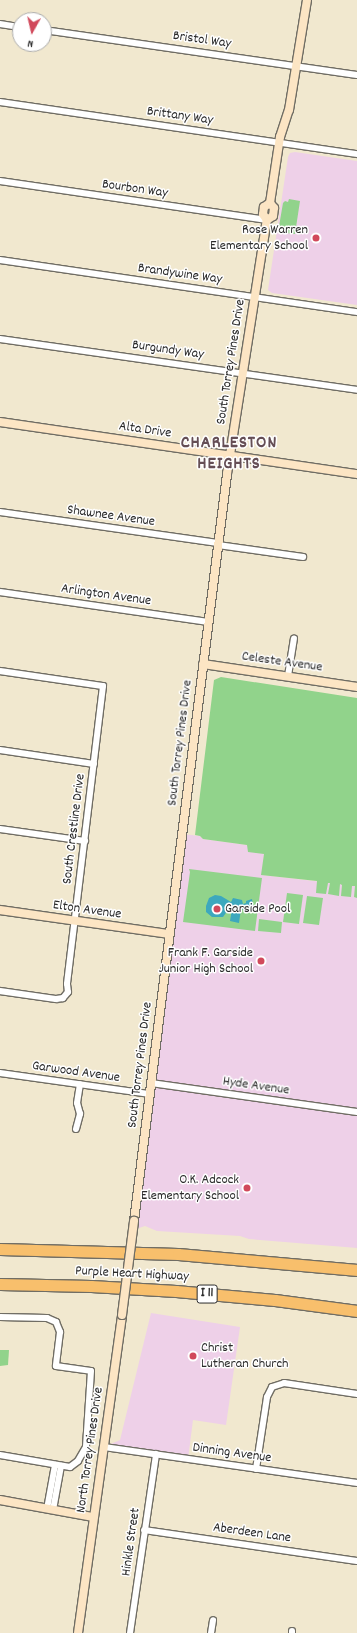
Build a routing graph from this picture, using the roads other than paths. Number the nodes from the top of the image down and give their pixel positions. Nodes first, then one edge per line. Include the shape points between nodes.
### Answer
1 (307, 0) edge
2 (0, 24) edge
3 (12, 26) edge
4 (52, 31) edge
5 (296, 66) junction
6 (357, 75) edge
7 (0, 102) edge
8 (279, 142) junction
9 (357, 154) edge
10 (0, 181) edge
11 (267, 220) junction
12 (0, 260) edge
13 (254, 297) junction
14 (357, 312) edge
15 (0, 338) edge
16 (242, 373) junction
17 (357, 390) edge
18 (0, 422) edge
19 (229, 456) junction
20 (357, 474) edge
21 (0, 512) edge
22 (218, 544) junction
23 (303, 557) dead end
24 (0, 592) edge
25 (209, 622) junction
26 (294, 638) dead end
27 (203, 664) junction
28 (0, 671) edge
29 (288, 676) junction
30 (357, 686) edge
31 (0, 750) edge
32 (94, 764) junction
33 (0, 829) edge
34 (85, 841) junction
35 (0, 910) edge
36 (75, 921) junction
37 (170, 934) junction
38 (0, 991) edge
39 (0, 1073) edge
40 (151, 1083) junction
41 (80, 1084) junction
42 (150, 1094) junction
43 (357, 1112) edge
44 (76, 1129) dead end
45 (0, 1249) edge
46 (357, 1270) edge
47 (127, 1271) joint
48 (0, 1284) edge
49 (357, 1311) edge
50 (0, 1317) edge
51 (357, 1394) edge
52 (104, 1448) junction
53 (156, 1454) junction
54 (0, 1455) edge
55 (58, 1465) junction
56 (256, 1469) junction
57 (357, 1483) edge
58 (0, 1500) edge
59 (50, 1509) junction
60 (94, 1517) junction
61 (144, 1530) junction
62 (357, 1561) edge
63 (213, 1620) dead end
64 (78, 1633) edge
65 (130, 1633) edge
66 (211, 1633) edge

1 - 5 main road, South Torrey Pines Drive
2 - 3 street
4 - 5 street, Bristol Way
5 - 6 street, Bristol Way
5 - 8 main road, South Torrey Pines Drive via 289,110
7 - 8 street, Brittany Way
8 - 9 street, Brittany Way
8 - 11 main road, South Torrey Pines Drive via 270,203 264,207 263,214
10 - 11 street, Bourbon Way
11 - 13 main road, South Torrey Pines Drive
12 - 13 street, Brandywine Way
13 - 14 street, Brandywine Way
13 - 16 main road, South Torrey Pines Drive
15 - 16 street, Burgundy Way
16 - 17 street, Burgundy Way
16 - 19 main road, South Torrey Pines Drive
18 - 19 main road, Alta Drive
19 - 20 main road, Alta Drive
19 - 22 main road, South Torrey Pines Drive
21 - 22 street, Shawnee Avenue
22 - 23 street, Shawnee Avenue
22 - 25 main road, South Torrey Pines Drive
24 - 25 street, Arlington Avenue
25 - 27 main road, South Torrey Pines Drive
26 - 29 street
27 - 29 main road, Celeste Avenue
27 - 37 main road, South Torrey Pines Drive
28 - 32 street, South Crestline Drive via 103,686
29 - 30 main road, Celeste Avenue
31 - 32 street
32 - 34 street, South Crestline Drive
33 - 34 street
34 - 36 street, South Crestline Drive
35 - 36 main road, Elton Avenue
36 - 37 main road, Elton Avenue
36 - 38 street, South Crestline Drive via 68,992 63,998
37 - 40 main road, South Torrey Pines Drive
39 - 41 street, Garwood Avenue
40 - 42 main road, South Torrey Pines Drive
40 - 43 street, Hyde Avenue
41 - 42 street, Garwood Avenue
41 - 44 street via 77,1103 80,1114
42 - 47 main road, South Torrey Pines Drive, bridge
45 - 46 highway, Purple Heart Highway via 178,1254
47 - 52 main road, North Torrey Pines Drive, bridge
48 - 49 highway, Purple Heart Highway / I 11 via 176,1291
50 - 55 street via 47,1318 56,1322 60,1332 56,1366 91,1371 86,1447 78,1461 70,1467
51 - 56 street via 284,1384 272,1387 267,1397
52 - 53 street, Dinning Avenue
52 - 60 main road, North Torrey Pines Drive
53 - 56 street, Dinning Avenue
53 - 61 street, Hinkle Street
54 - 55 street
55 - 59 street
56 - 57 street, Dinning Avenue
58 - 59 main road
59 - 60 main road
60 - 64 main road, North Torrey Pines Drive
61 - 62 street, Aberdeen Lane
61 - 65 street, Hinkle Street
63 - 66 street

